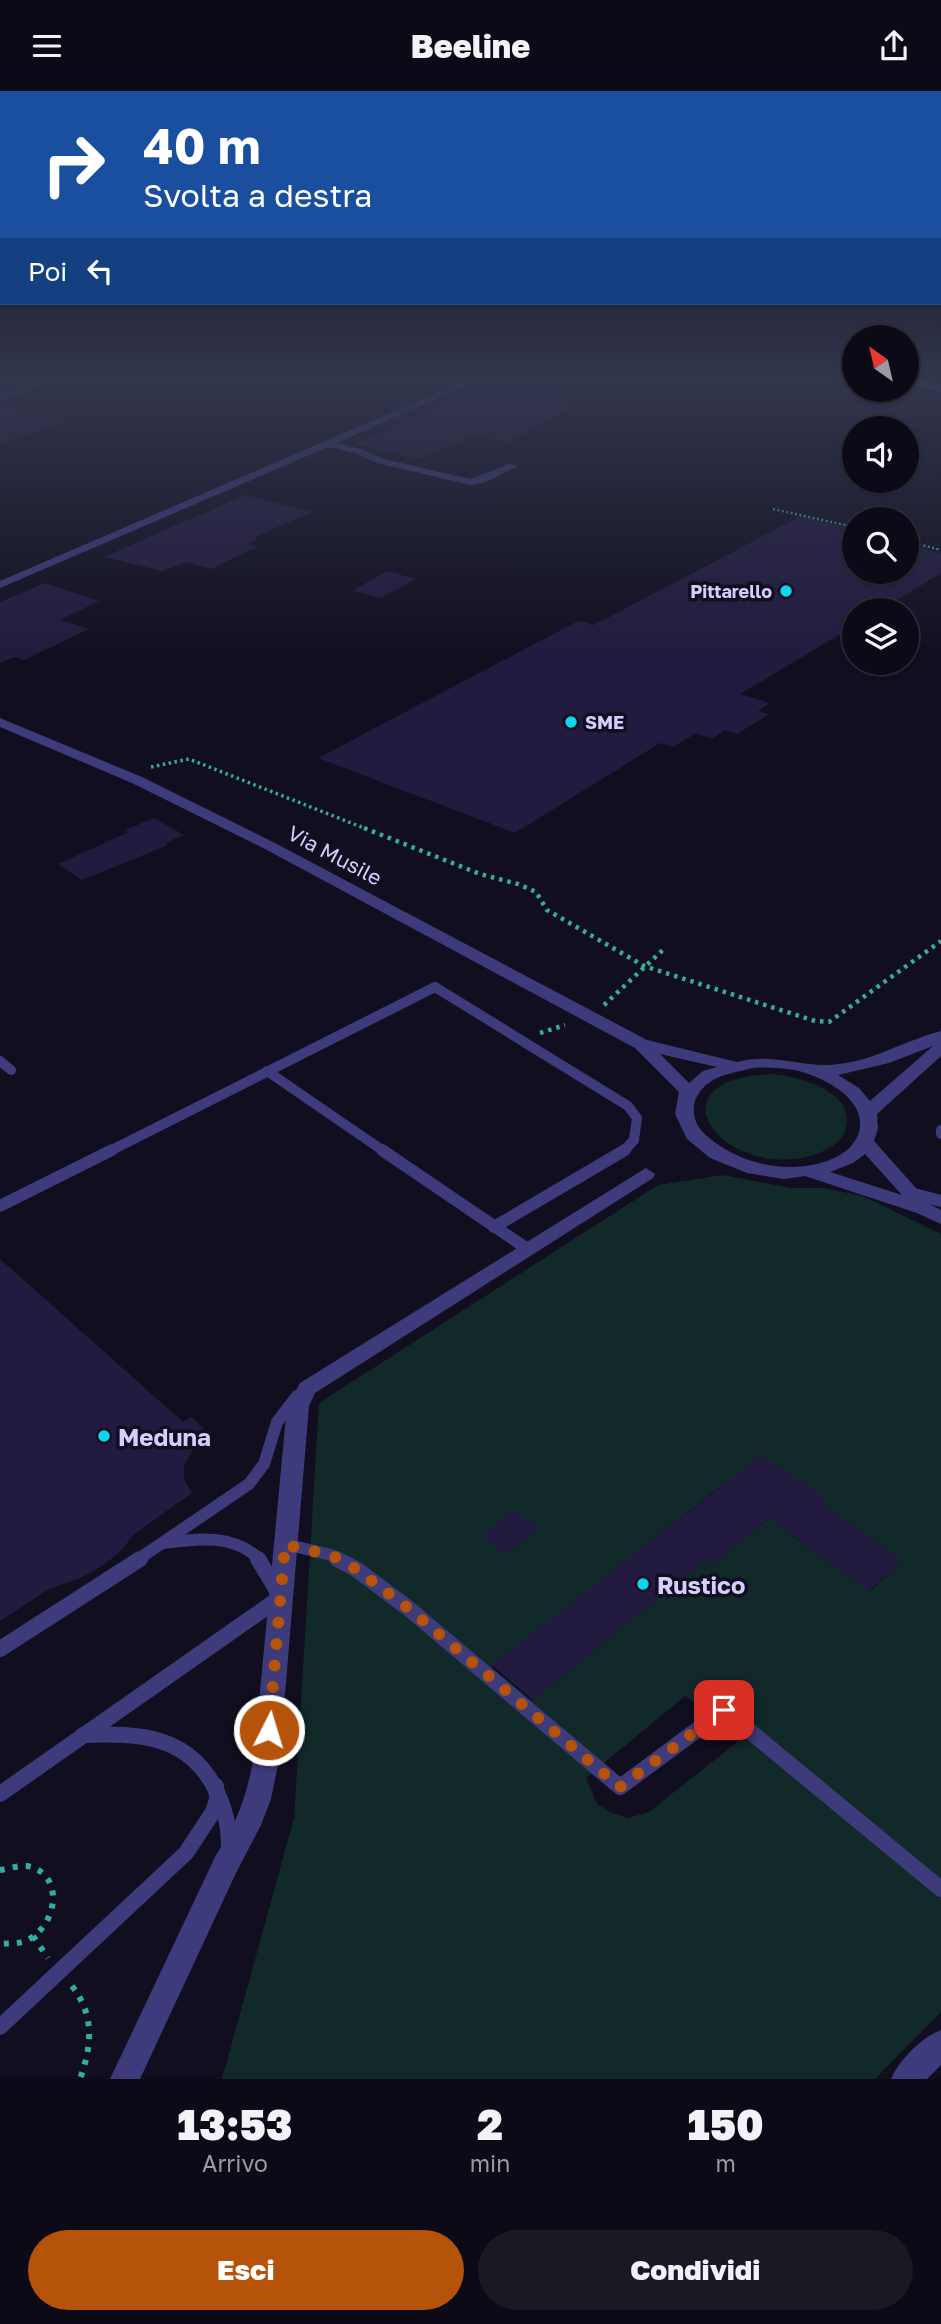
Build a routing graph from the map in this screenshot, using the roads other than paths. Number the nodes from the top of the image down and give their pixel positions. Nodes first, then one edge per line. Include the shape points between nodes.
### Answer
1 (269, 470) edge
2 (419, 470) edge
3 (505, 470) edge
4 (0, 585) edge
5 (0, 722) edge
6 (941, 1036) edge
7 (641, 1044) junction
8 (938, 1052) edge
9 (0, 1061) edge
10 (734, 1066) junction
11 (12, 1070) dead end
12 (267, 1071) junction
13 (818, 1072) junction
14 (689, 1092) junction
15 (867, 1112) junction
16 (864, 1142) junction
17 (811, 1172) junction
18 (646, 1174) dead end
19 (0, 1206) edge
20 (935, 1209) edge
21 (495, 1227) junction
22 (526, 1248) junction
23 (307, 1388) junction
24 (164, 1542) junction
25 (285, 1545) junction
26 (281, 1597) junction
27 (0, 1649) edge
28 (83, 1735) junction
29 (216, 1786) junction
30 (0, 1794) edge
31 (226, 1864) junction
32 (941, 1889) edge
33 (0, 2027) edge
34 (941, 2044) edge
35 (125, 2079) edge
36 (906, 2079) edge

1 - 4 street
2 - 3 street via 470,482
5 - 7 street, Via Musile via 137,780 270,846
6 - 13 street via 876,1063
7 - 10 street
7 - 14 street
8 - 15 street
9 - 11 lane
10 - 13 street via 780,1063
10 - 14 street via 711,1074
12 - 19 lane
12 - 21 lane
12 - 21 lane via 435,986 628,1106 637,1118 634,1140 624,1151
13 - 15 street via 849,1089
14 - 17 street via 684,1105 686,1126 713,1154 764,1172
15 - 16 street via 869,1128
16 - 17 street via 844,1161
16 - 20 street via 910,1193
17 - 20 street
18 - 22 street
21 - 22 lane
22 - 23 street
23 - 24 lane via 277,1422 258,1474 231,1498
23 - 25 street via 298,1406
24 - 26 lane via 206,1539 246,1548 264,1566
24 - 27 lane
25 - 26 street
25 - 32 lane via 331,1555 356,1569 620,1787 724,1710
26 - 28 lane
26 - 31 street via 262,1785 257,1808
28 - 29 lane via 130,1734 164,1741 191,1755
28 - 30 lane
29 - 31 lane via 230,1830
29 - 33 lane via 213,1812 186,1853
31 - 35 street
34 - 36 street

